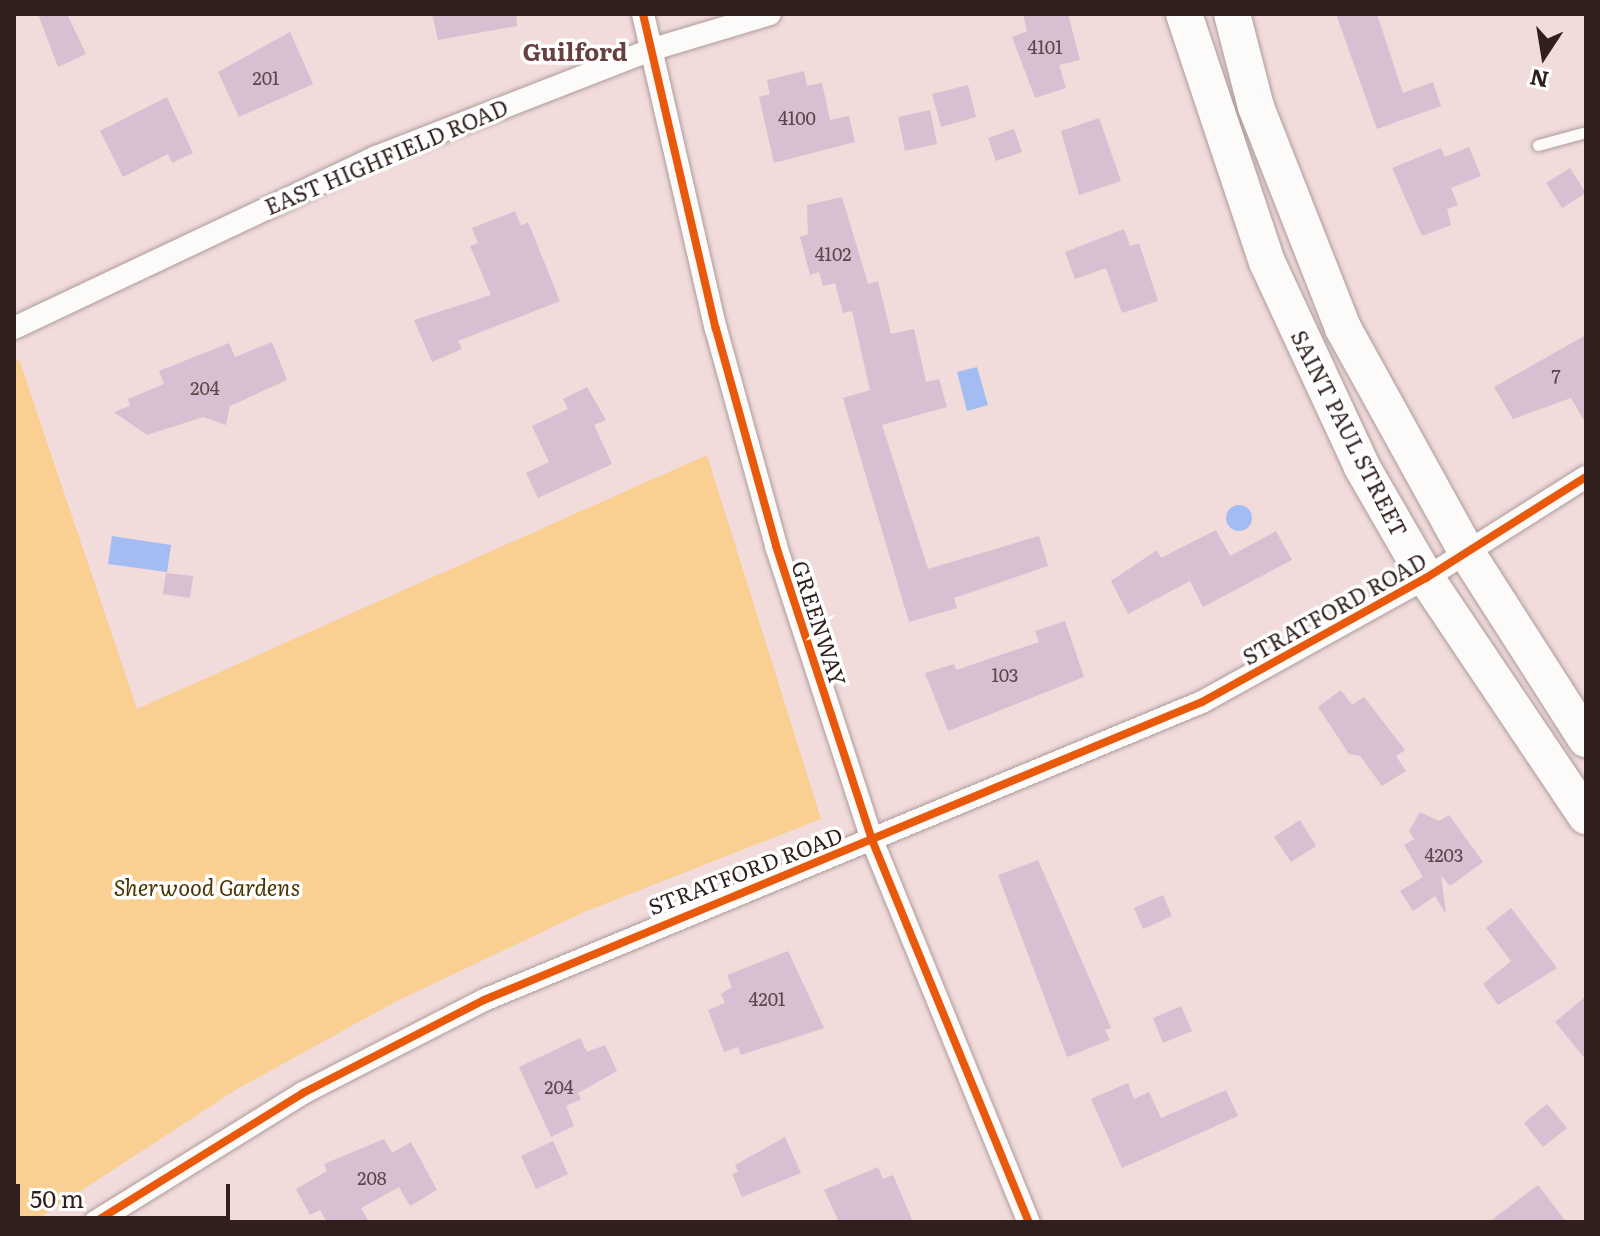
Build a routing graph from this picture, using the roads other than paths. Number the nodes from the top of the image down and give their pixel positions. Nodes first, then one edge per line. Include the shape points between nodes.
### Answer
1 (643, 14) edge
2 (770, 14) edge
3 (1184, 14) edge
4 (1232, 14) edge
5 (650, 50) junction
6 (1586, 132) edge
7 (1538, 145) dead end
8 (14, 328) edge
9 (1586, 477) edge
10 (1467, 553) junction
11 (1426, 578) junction
12 (1586, 739) edge
13 (1586, 816) edge
14 (872, 840) junction
15 (95, 1222) edge
16 (1029, 1222) edge

1 - 5 street, GREENWAY
2 - 5 street, EAST HIGHFIELD ROAD
3 - 11 main road, SAINT PAUL STREET via 1267,262 1356,454
4 - 10 main road, SAINT PAUL STREET via 1256,107 1343,328
5 - 8 street, EAST HIGHFIELD ROAD via 376,157
5 - 14 street, GREENWAY via 734,398
6 - 7 lane
9 - 10 street, STRATFORD ROAD
10 - 11 street, STRATFORD ROAD
10 - 12 main road, SAINT PAUL STREET
11 - 13 main road, SAINT PAUL STREET
11 - 14 street, STRATFORD ROAD via 1202,702
14 - 15 street, STRATFORD ROAD via 484,1000 303,1093
14 - 16 street, GREENWAY

